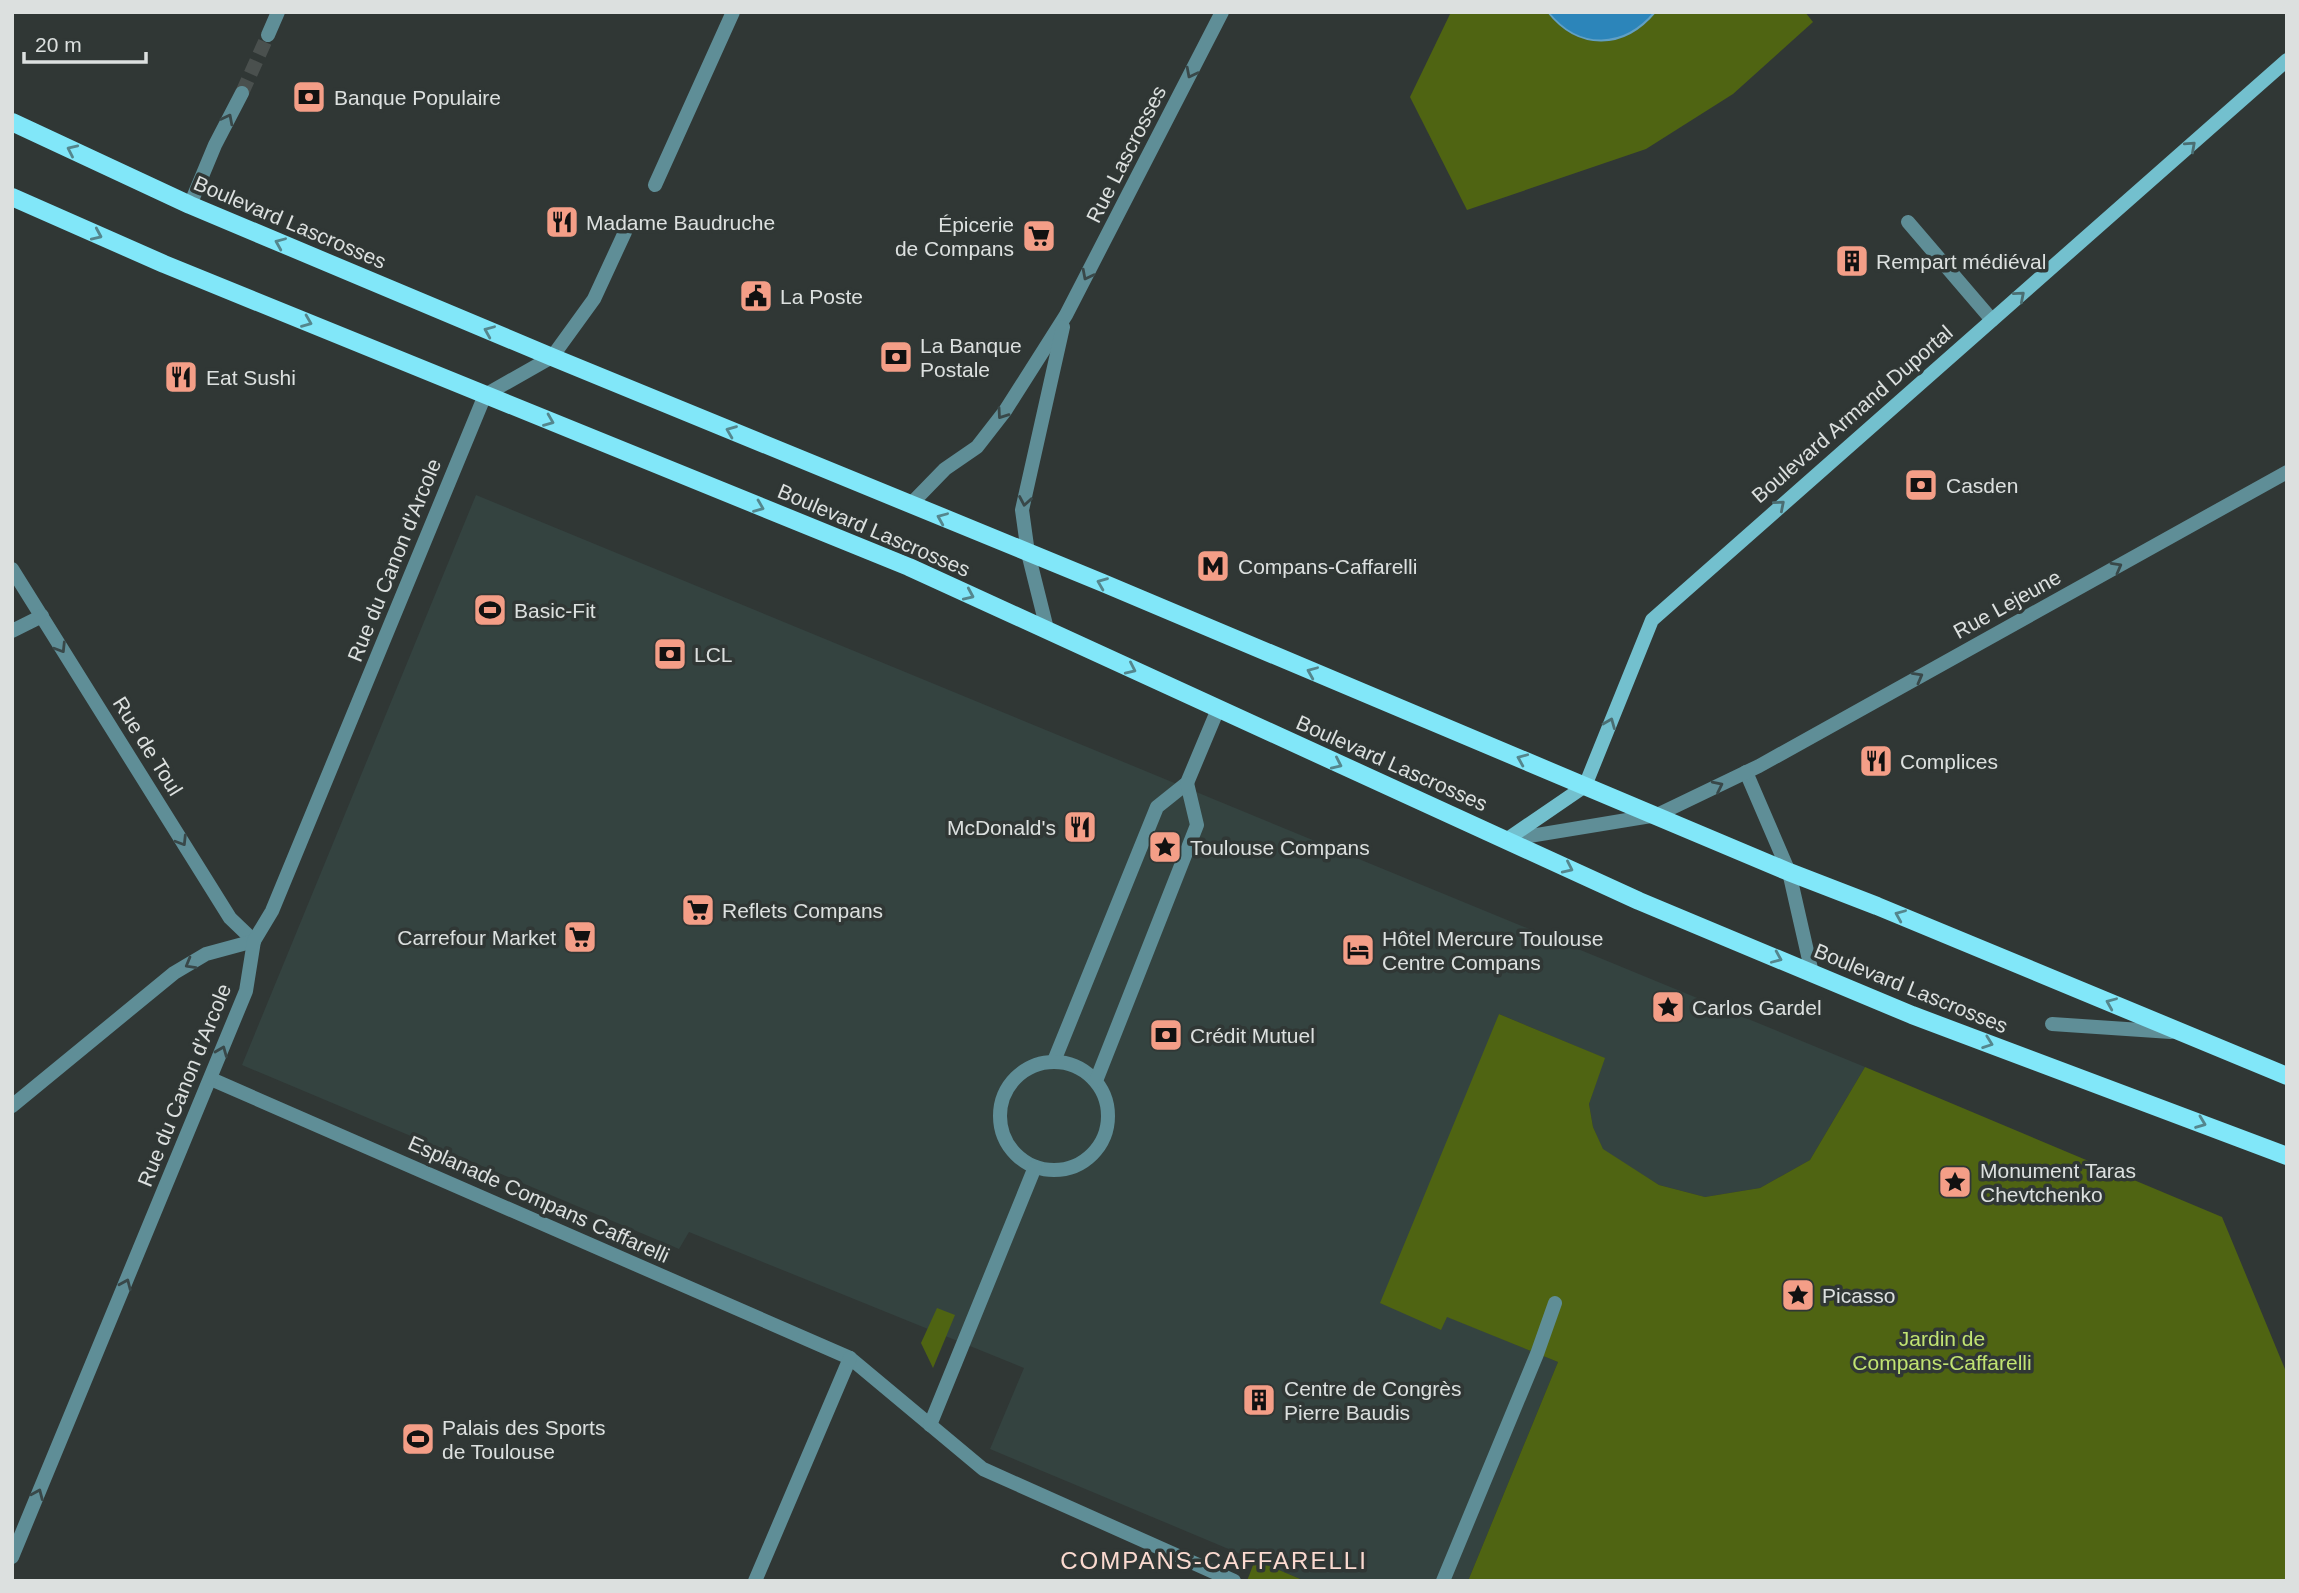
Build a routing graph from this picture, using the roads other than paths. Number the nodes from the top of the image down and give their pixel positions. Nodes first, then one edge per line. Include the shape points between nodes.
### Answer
1 (278, 12) edge
2 (733, 12) edge
3 (1222, 12) edge
4 (268, 35) tunnel mouth
5 (2287, 60) edge
6 (242, 93) tunnel mouth
7 (12, 122) edge
8 (654, 185) dead end
9 (12, 197) edge
10 (190, 205) junction
11 (1908, 222) dead end
12 (625, 232) dead end
13 (1066, 315) junction
14 (1992, 320) junction
15 (552, 357) junction
16 (485, 395) junction
17 (2287, 472) edge
18 (910, 505) junction
19 (1028, 553) junction
20 (12, 569) edge
21 (42, 617) junction
22 (1047, 629) junction
23 (12, 631) edge
24 (1218, 709) junction
25 (1746, 772) junction
26 (1187, 783) junction
27 (1585, 786) junction
28 (1657, 816) junction
29 (1506, 840) junction
30 (1789, 872) junction
31 (254, 941) junction
32 (1812, 973) junction
33 (2052, 1024) dead end
34 (2183, 1032) junction
35 (1054, 1061) junction
36 (2287, 1076) edge
37 (211, 1079) junction
38 (1096, 1081) junction
39 (12, 1106) edge
40 (2287, 1156) edge
41 (1035, 1167) junction
42 (1556, 1303) dead end
43 (850, 1358) junction
44 (930, 1424) junction
45 (12, 1557) edge
46 (755, 1581) edge
47 (1234, 1581) edge
48 (1443, 1581) edge

1 - 4 street
2 - 8 street
3 -> 13 street, Rue Lascrosses
14 -> 5 street, Boulevard Armand Duportal
10 -> 6 street
10 -> 7 main road, Boulevard Lascrosses
9 -> 16 main road, Boulevard Lascrosses
15 -> 10 main road, Boulevard Lascrosses
11 - 14 street
12 - 15 street via 594,299
13 -> 18 street, Rue Lascrosses via 977,447 945,469
13 -> 19 street, Rue Lascrosses via 1022,510
27 -> 14 street, Boulevard Armand Duportal via 1652,620
15 - 16 street
18 -> 15 main road, Boulevard Lascrosses
16 -> 22 main road, Boulevard Lascrosses via 909,567
16 - 31 street, Rue du Canon d'Arcole via 277,898
25 -> 17 street, Rue Lejeune
19 -> 18 main road, Boulevard Lascrosses
19 - 22 street, Rue Lascrosses
27 -> 19 main road, Boulevard Lascrosses
20 - 21 street, Rue de Toul
21 - 23 street
21 -> 31 street, Rue de Toul via 230,918
22 -> 24 main road, Boulevard Lascrosses
24 - 26 street
24 -> 29 main road, Boulevard Lascrosses
28 -> 25 street, Rue Lejeune
25 - 30 street
26 - 35 street via 1157,807
26 - 38 street via 1197,825
27 - 28 main road, Boulevard Lascrosses
27 - 29 street
28 - 29 street, Rue Lejeune
28 - 30 main road, Boulevard Lascrosses
29 -> 32 main road, Boulevard Lascrosses
30 - 32 street
34 -> 30 main road, Boulevard Lascrosses
37 -> 31 street, Rue du Canon d'Arcole via 246,991
31 -> 39 street via 206,954 174,973
32 -> 40 main road, Boulevard Lascrosses
33 - 34 street
34 - 36 main road, Boulevard Lascrosses
35 - 38 street via 1077,1067
35 - 41 street via 1019,1074 1000,1106 1006,1142 1018,1157
37 - 43 street, Esplanade Compans Caffarelli
45 -> 37 street, Rue du Canon d'Arcole
38 - 41 street via 1106,1102 1107,1126 1098,1147 1080,1164 1058,1170
41 - 44 street
42 - 48 street
43 - 44 street, Esplanade Compans Caffarelli
43 - 46 street
44 - 47 street, Esplanade Compans Caffarelli via 983,1469

